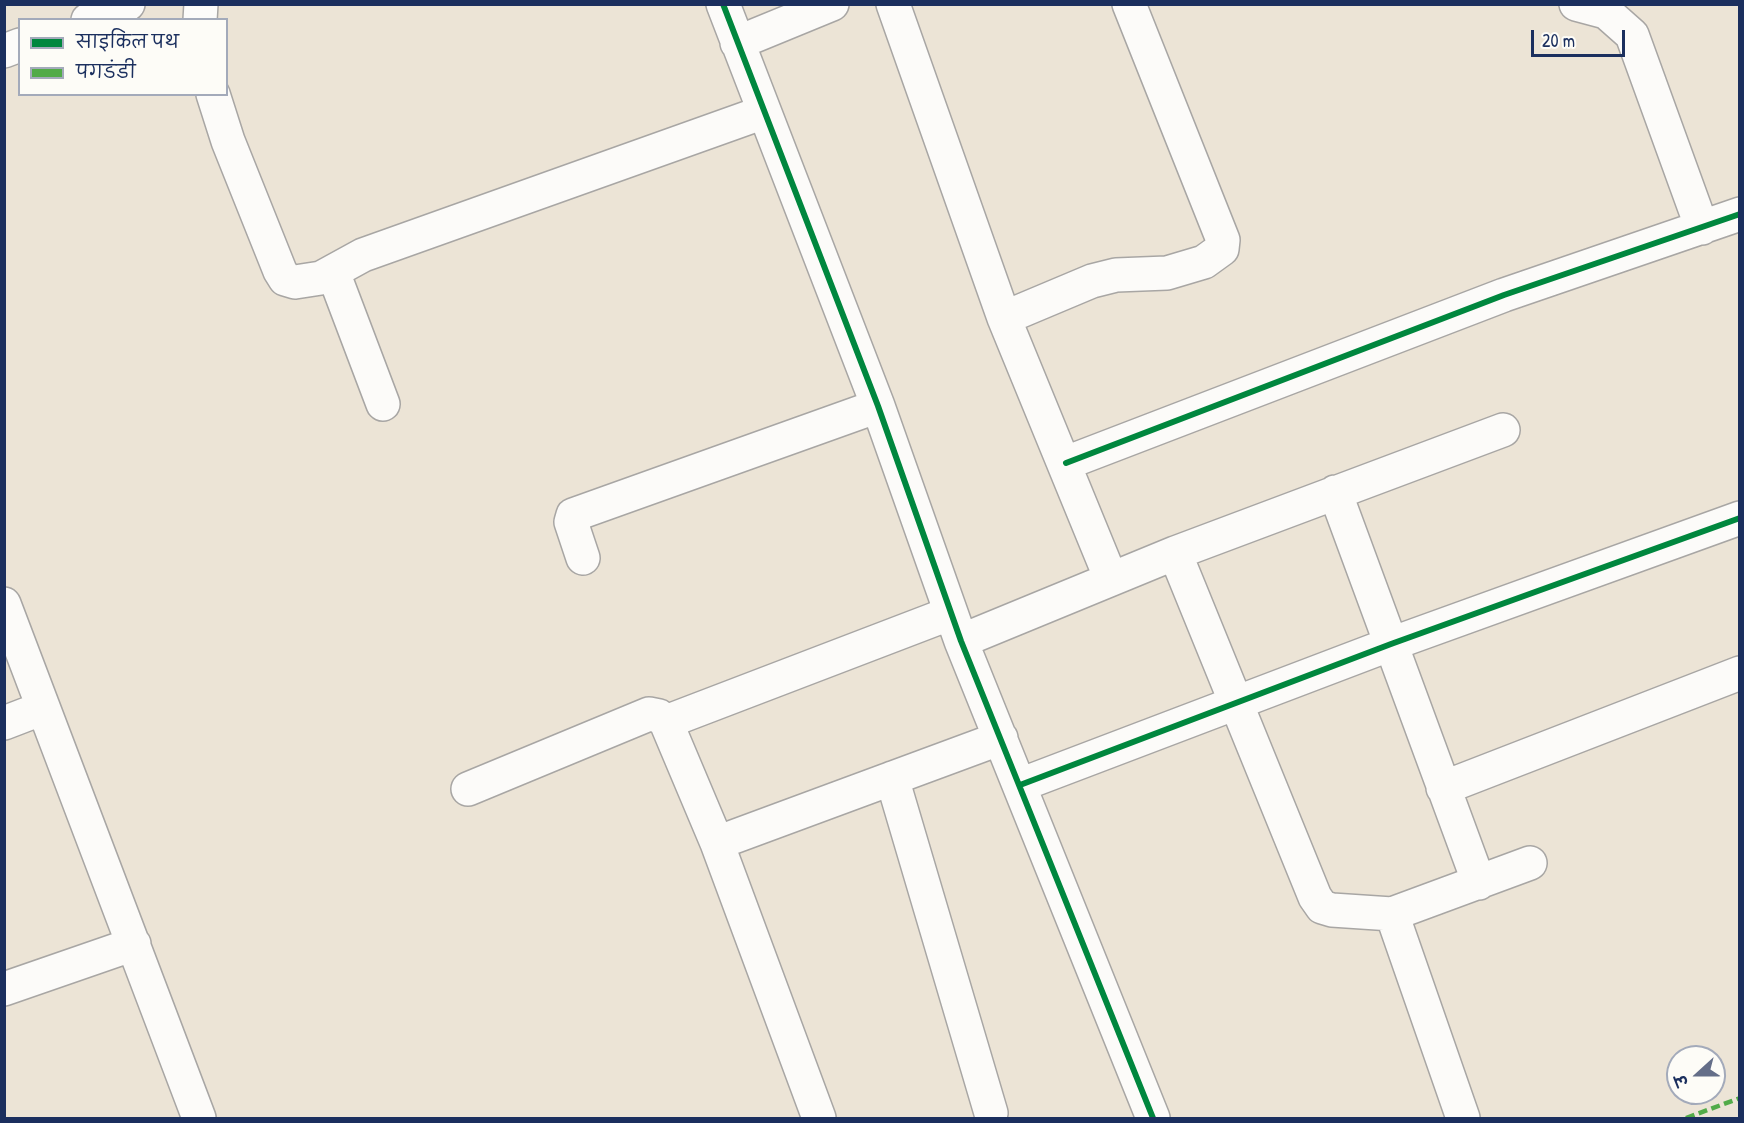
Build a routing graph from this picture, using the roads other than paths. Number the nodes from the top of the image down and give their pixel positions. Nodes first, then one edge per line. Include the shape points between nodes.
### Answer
1 (128, 4) edge
2 (723, 4) edge
3 (832, 4) edge
4 (893, 4) edge
5 (1130, 4) edge
6 (1576, 4) edge
7 (93, 18) edge
8 (737, 44) junction
9 (214, 96) edge
10 (764, 112) junction
11 (1740, 214) edge
12 (1702, 228) junction
13 (333, 272) junction
14 (1004, 318) junction
15 (383, 404) dead end
16 (878, 406) junction
17 (1503, 430) dead end
18 (1066, 463) junction
19 (1335, 492) junction
20 (1740, 518) edge
21 (1175, 553) junction
22 (583, 558) dead end
23 (1111, 579) junction
24 (4, 604) edge
25 (956, 627) junction
26 (1391, 644) junction
27 (1740, 673) edge
28 (1236, 704) junction
29 (43, 708) junction
30 (666, 722) junction
31 (4, 723) edge
32 (1001, 738) junction
33 (892, 778) junction
34 (1020, 785) junction
35 (1443, 788) junction
36 (468, 789) dead end
37 (717, 843) junction
38 (1530, 862) dead end
39 (1479, 883) junction
40 (1392, 914) junction
41 (134, 944) junction
42 (4, 989) edge
43 (991, 1113) dead end
44 (199, 1119) edge
45 (819, 1119) edge
46 (1153, 1119) edge
47 (1463, 1119) edge

1 - 7 street
2 - 8 street
3 - 8 street
4 - 14 street
5 - 14 street via 1223,240 1222,249 1204,262 1167,273 1116,275 1092,281
6 - 12 street via 1606,12 1632,35
8 - 10 street
9 - 13 street via 282,276 295,282
10 - 13 street via 363,255
10 - 16 street
11 - 12 street
12 - 18 street via 1504,295
13 - 15 street
14 - 18 street
16 - 22 street via 573,515 571,522
16 - 25 street
17 - 19 street
18 - 23 street
19 - 21 street
19 - 26 street
20 - 26 street
21 - 23 street
21 - 28 street
23 - 25 street
24 - 29 street
25 - 30 street
25 - 32 street
26 - 28 street
26 - 35 street
27 - 35 street
28 - 34 street
28 - 40 street via 1318,902 1332,910
29 - 31 street
29 - 41 street
30 - 36 street via 649,714
30 - 37 street
32 - 33 street
32 - 34 street
33 - 37 street
33 - 43 street
34 - 46 street
35 - 39 street
37 - 45 street
38 - 39 street
39 - 40 street
40 - 47 street
41 - 42 street
41 - 44 street

